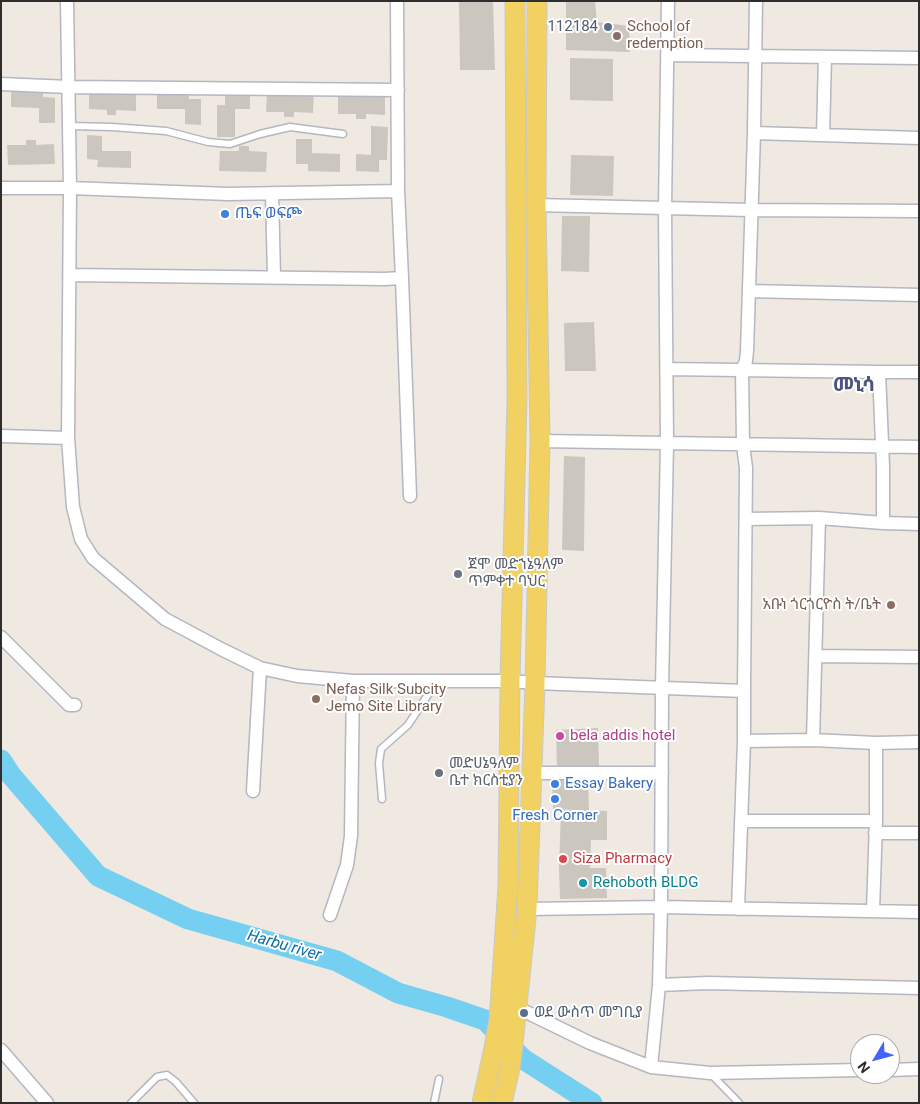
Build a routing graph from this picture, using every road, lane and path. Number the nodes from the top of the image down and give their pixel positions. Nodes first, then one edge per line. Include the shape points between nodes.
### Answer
1 (67, 1) edge
2 (397, 1) edge
3 (515, 1) edge
4 (537, 1) edge
5 (668, 1) edge
6 (756, 1) edge
7 (668, 55) junction
8 (754, 56) junction
9 (825, 57) junction
10 (919, 58) edge
11 (1, 84) edge
12 (69, 87) junction
13 (398, 90) junction
14 (69, 126) junction
15 (754, 133) junction
16 (342, 134) dead end
17 (823, 135) junction
18 (919, 138) edge
19 (1, 188) edge
20 (70, 188) junction
21 (398, 191) junction
22 (272, 193) junction
23 (536, 205) junction
24 (665, 208) junction
25 (751, 210) junction
26 (919, 211) edge
27 (70, 275) junction
28 (274, 278) junction
29 (402, 278) junction
30 (748, 291) junction
31 (919, 295) edge
32 (667, 369) junction
33 (742, 370) junction
34 (879, 372) junction
35 (919, 372) edge
36 (1, 436) edge
37 (68, 438) junction
38 (540, 441) junction
39 (667, 443) junction
40 (743, 445) junction
41 (882, 447) junction
42 (919, 447) edge
43 (410, 496) dead end
44 (819, 518) junction
45 (746, 519) junction
46 (883, 523) junction
47 (919, 524) edge
48 (1, 638) edge
49 (816, 656) junction
50 (919, 657) edge
51 (260, 668) junction
52 (353, 681) junction
53 (437, 681) junction
54 (510, 681) junction
55 (535, 683) junction
56 (662, 688) junction
57 (744, 691) junction
58 (75, 705) dead end
59 (814, 740) junction
60 (744, 741) junction
61 (919, 742) edge
62 (876, 743) junction
63 (532, 773) junction
64 (662, 773) junction
65 (253, 791) dead end
66 (382, 798) dead end
67 (741, 821) junction
68 (876, 827) junction
69 (919, 833) edge
70 (661, 907) junction
71 (527, 909) junction
72 (738, 909) junction
73 (873, 911) junction
74 (919, 912) edge
75 (330, 915) dead end
76 (660, 985) junction
77 (919, 988) edge
78 (505, 1010) junction
79 (1, 1050) edge
80 (651, 1067) junction
81 (919, 1069) edge
82 (850, 1070) edge
83 (900, 1070) edge
84 (710, 1073) junction
85 (439, 1079) dead end
86 (47, 1103) edge
87 (131, 1103) edge
88 (194, 1103) edge
89 (434, 1103) edge
90 (482, 1103) edge
91 (502, 1103) edge
92 (739, 1103) edge

1 - 12 street
2 - 13 street
3 - 54 main road via 517,399
4 - 23 main road
5 - 7 street
6 - 8 street
7 - 8 street
7 - 24 street
8 - 9 street
8 - 15 street
9 - 10 street
9 - 17 street
11 - 12 street
12 - 13 street
12 - 14 street
13 - 21 street
14 - 16 lane via 166,131 230,144 290,127
14 - 20 street
15 - 17 street
15 - 25 street
17 - 18 street
19 - 20 street
20 - 22 street
20 - 27 street
21 - 22 street
21 - 29 street
22 - 28 street
23 - 24 street
23 - 38 main road
24 - 25 street
24 - 32 street
25 - 26 street
25 - 30 street
27 - 28 street
27 - 37 street
28 - 29 street
29 - 43 street
30 - 31 street
30 - 33 street via 747,351
32 - 33 street
32 - 39 street
33 - 34 street
33 - 40 street
34 - 35 street
34 - 41 street
36 - 37 street
37 - 51 street via 73,507 81,539 93,558 165,618
38 - 39 street
38 - 55 main road
39 - 40 street
39 - 56 street
40 - 41 street
40 - 45 street
41 - 42 street
41 - 46 street
44 - 45 street
44 - 46 street
44 - 49 street
45 - 57 street
46 - 47 street
48 - 58 street via 69,705
49 - 50 street
49 - 59 street
51 - 52 street via 297,676
51 - 65 street
52 - 53 street
52 - 75 street via 352,836 347,866
53 - 54 street
53 - 66 lane via 408,725 381,749
54 - 55 street
54 - 78 main road
55 - 56 street
55 - 63 main road
56 - 57 street
56 - 64 street
57 - 60 street
59 - 60 street
59 - 62 street
60 - 67 street
61 - 62 street
62 - 68 street
63 - 64 street
63 - 71 main road
64 - 70 street
67 - 68 street
67 - 72 street
68 - 69 street
68 - 73 street
70 - 71 street
70 - 72 street
70 - 76 street
71 - 78 main road
72 - 73 street
73 - 74 street
76 - 77 street via 708,983
76 - 80 street
78 - 80 street
78 - 90 main road
78 - 91 main road via 513,1044
79 - 86 street
80 - 84 street
81 - 83 street
82 - 84 street
84 - 92 lane
85 - 89 lane
87 - 88 lane via 157,1077 167,1075

